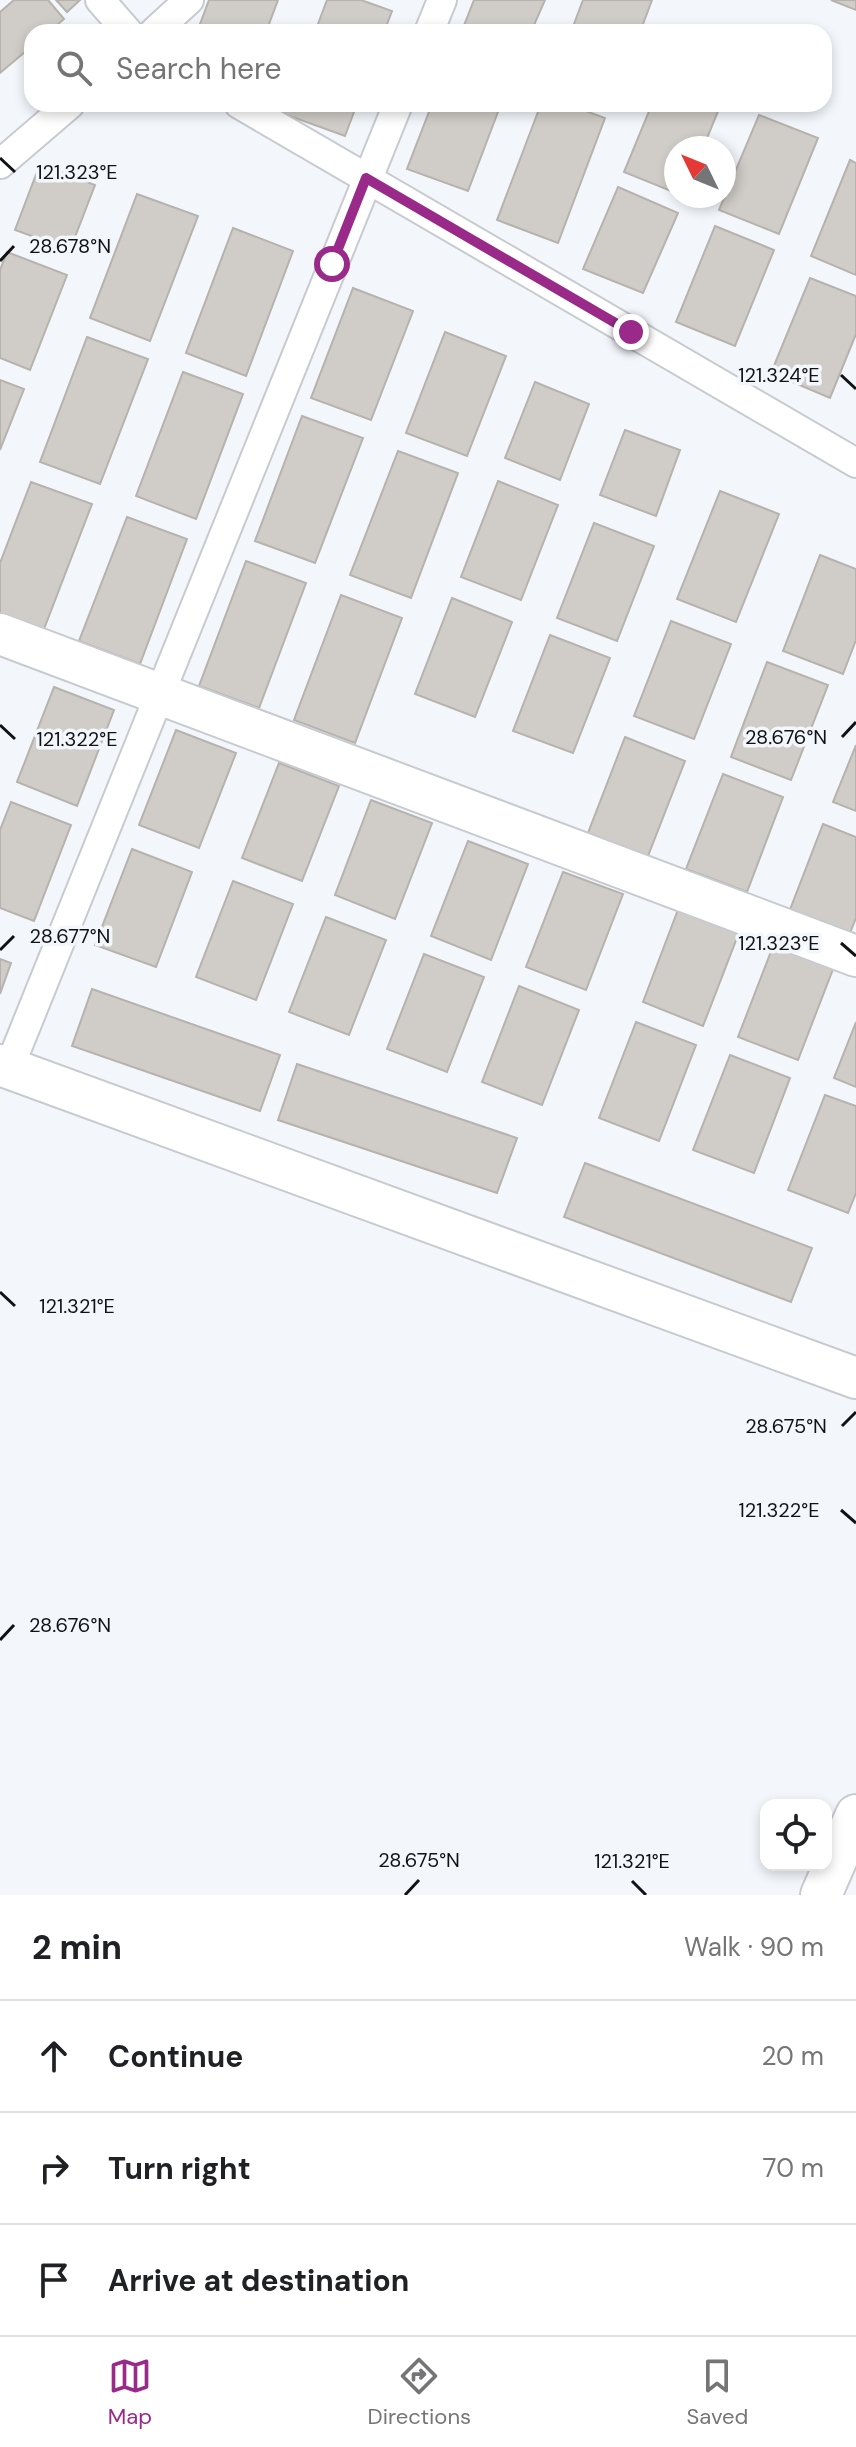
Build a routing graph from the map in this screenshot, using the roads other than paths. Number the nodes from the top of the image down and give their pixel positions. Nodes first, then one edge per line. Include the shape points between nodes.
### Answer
1 (100, 0) edge
2 (189, 0) edge
3 (442, 0) edge
4 (121, 24) edge
5 (163, 24) edge
6 (432, 24) edge
7 (61, 112) edge
8 (253, 112) edge
9 (395, 112) edge
10 (0, 164) edge
11 (366, 178) junction
12 (856, 463) edge
13 (0, 634) edge
14 (161, 694) junction
15 (856, 956) edge
16 (4, 1067) edge
17 (856, 1378) edge
18 (856, 1815) edge
19 (821, 1895) edge

1 - 4 street
2 - 5 street
3 - 6 street
7 - 10 street
8 - 11 street
9 - 11 street
11 - 12 street
11 - 14 street
13 - 14 street
14 - 15 street
14 - 16 street
16 - 17 street
18 - 19 street

